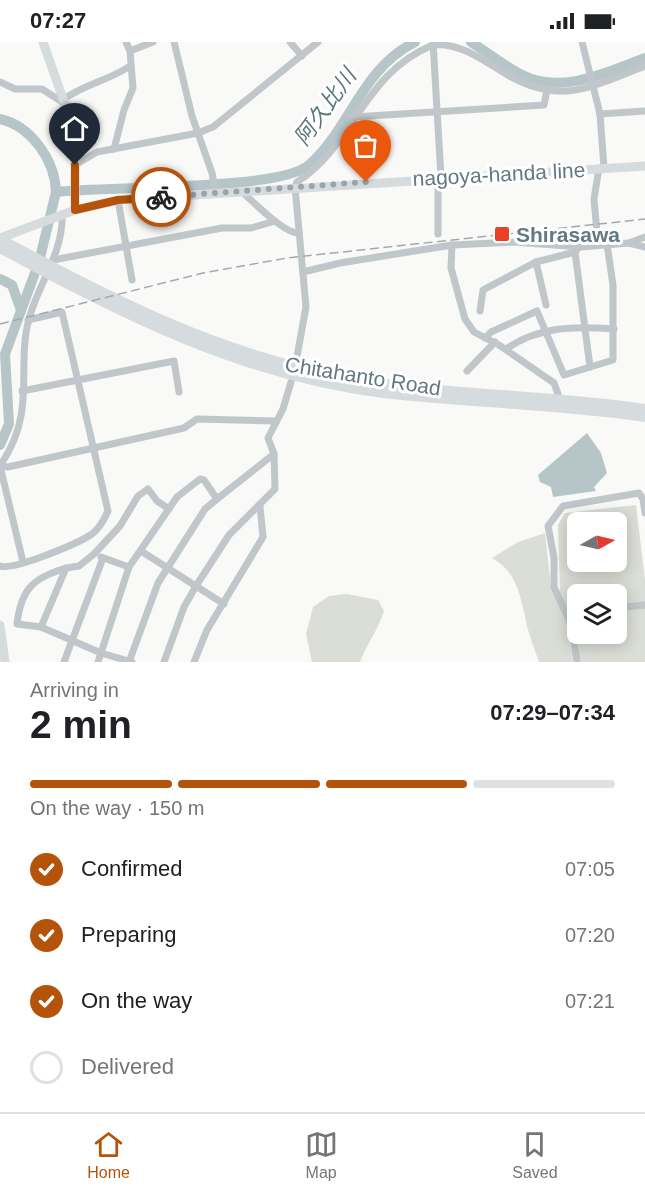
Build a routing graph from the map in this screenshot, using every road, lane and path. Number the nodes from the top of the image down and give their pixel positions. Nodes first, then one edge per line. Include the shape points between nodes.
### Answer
1 (43, 42) edge
2 (126, 42) edge
3 (153, 42) edge
4 (174, 42) edge
5 (290, 42) edge
6 (318, 42) edge
7 (582, 42) edge
8 (433, 43) edge
9 (130, 51) junction
10 (302, 56) junction
11 (130, 66) junction
12 (645, 66) edge
13 (0, 82) edge
14 (592, 86) junction
15 (547, 90) junction
16 (66, 102) junction
17 (645, 111) edge
18 (437, 112) junction
19 (600, 114) junction
20 (353, 117) junction
21 (198, 133) junction
22 (114, 148) junction
23 (75, 165) junction
24 (645, 166) edge
25 (601, 168) junction
26 (439, 177) junction
27 (215, 187) junction
28 (295, 187) junction
29 (243, 192) junction
30 (118, 200) junction
31 (75, 210) junction
32 (59, 215) junction
33 (275, 221) junction
34 (299, 233) junction
35 (438, 234) dead end
36 (645, 237) edge
37 (0, 239) edge
38 (629, 243) junction
39 (598, 244) junction
40 (607, 244) junction
41 (452, 245) junction
42 (126, 246) junction
43 (645, 247) edge
44 (0, 248) edge
45 (578, 249) junction
46 (53, 260) junction
47 (536, 262) junction
48 (303, 272) junction
49 (132, 280) dead end
50 (546, 305) dead end
51 (128, 311) junction
52 (480, 311) dead end
53 (28, 320) junction
54 (584, 327) junction
55 (614, 329) junction
56 (546, 330) junction
57 (485, 338) junction
58 (495, 342) junction
59 (506, 349) junction
60 (296, 362) dead end
61 (590, 367) junction
62 (467, 371) dead end
63 (77, 380) junction
64 (291, 382) dead end
65 (22, 391) junction
66 (179, 392) dead end
67 (558, 394) dead end
68 (645, 409) edge
69 (645, 417) edge
70 (276, 421) junction
71 (93, 447) junction
72 (274, 454) junction
73 (0, 466) edge
74 (217, 499) junction
75 (260, 507) junction
76 (169, 509) junction
77 (645, 513) edge
78 (141, 551) junction
79 (94, 554) junction
80 (103, 558) junction
81 (23, 562) junction
82 (0, 566) edge
83 (129, 567) junction
84 (66, 568) junction
85 (167, 568) junction
86 (196, 586) junction
87 (224, 604) junction
88 (645, 605) edge
89 (627, 607) edge
90 (0, 626) edge
91 (41, 627) junction
92 (72, 641) junction
93 (101, 653) junction
94 (5, 662) edge
95 (64, 662) edge
96 (98, 662) edge
97 (130, 662) edge
98 (164, 662) edge
99 (195, 662) edge
100 (577, 662) edge

1 - 16 main road
2 - 9 street
3 - 9 street
4 - 21 street
5 - 10 street
6 - 10 street
7 - 14 street
8 - 15 street via 465,48 517,80
8 - 18 street
8 - 20 street via 384,78
9 - 11 street
10 - 21 street via 227,118
11 - 16 street via 76,91
11 - 22 street via 134,88
12 - 14 street
13 - 16 street via 15,89 42,89
14 - 15 street
14 - 19 street
15 - 18 street via 544,105
16 - 23 main road via 75,133
17 - 19 street
18 - 20 street
18 - 26 street
19 - 25 street
20 - 28 street via 325,159
21 - 22 street
21 - 27 street
22 - 23 street via 97,152
23 - 31 main road
24 - 25 main road, nagoya-handa line
25 - 26 main road, nagoya-handa line
25 - 39 street via 594,199
26 - 28 main road, nagoya-handa line
26 - 35 street
27 - 29 main road, nagoya-handa line
27 - 30 main road, nagoya-handa line
28 - 29 main road, nagoya-handa line
28 - 34 street
29 - 33 street
30 - 31 main road, nagoya-handa line
30 - 42 street
31 - 32 main road, nagoya-handa line
32 - 37 main road, nagoya-handa line
32 - 46 street
33 - 34 street via 294,234
33 - 42 street
34 - 48 street
36 - 38 street
37 - 51 highway, Chitahanto Road
38 - 40 street
38 - 43 street
39 - 40 street
39 - 45 street
40 - 55 street
41 - 45 street via 514,242
41 - 48 street
41 - 57 street via 451,268 465,319 474,332
42 - 46 street
42 - 49 street
44 - 51 highway, Chitahanto Road
45 - 47 street
45 - 54 street
46 - 53 street
47 - 50 street
47 - 52 street via 483,290
48 - 60 street via 306,315
51 - 68 highway, Chitahanto Road via 211,342 314,372 384,384
51 - 69 highway, Chitahanto Road via 208,350 312,380 383,393
53 - 63 street via 62,312
53 - 65 street
54 - 55 street
54 - 56 street
54 - 61 street
55 - 61 street via 615,358
56 - 57 street via 537,311
56 - 59 street
56 - 61 street via 564,375
57 - 58 street
58 - 59 street
58 - 62 street
59 - 67 street via 554,383
63 - 65 street
63 - 66 street via 174,362
63 - 71 street
64 - 70 street
65 - 73 street via 16,437
70 - 71 street via 197,419 184,428
70 - 72 street via 268,438
71 - 73 street
71 - 81 street via 108,511 102,524 68,547
72 - 74 street
72 - 75 street via 275,489
73 - 81 street
74 - 76 street via 200,479 177,497
74 - 85 street via 205,509
75 - 86 street via 229,535
75 - 87 street via 262,537
76 - 78 street
76 - 79 street via 148,489 138,496 125,519
77 - 100 street via 641,495 636,492 563,506 548,526 554,587 571,625
78 - 83 street
78 - 85 street
79 - 80 street
79 - 84 street via 80,566
80 - 83 street
80 - 92 street
81 - 82 street
83 - 93 street
84 - 91 street
84 - 91 street via 39,576 19,602 17,624
85 - 86 street
85 - 97 street
86 - 87 street
86 - 98 street
87 - 99 street via 207,630
88 - 89 street
90 - 94 main road
91 - 92 street
92 - 93 street
92 - 95 street
93 - 96 street
93 - 97 street

